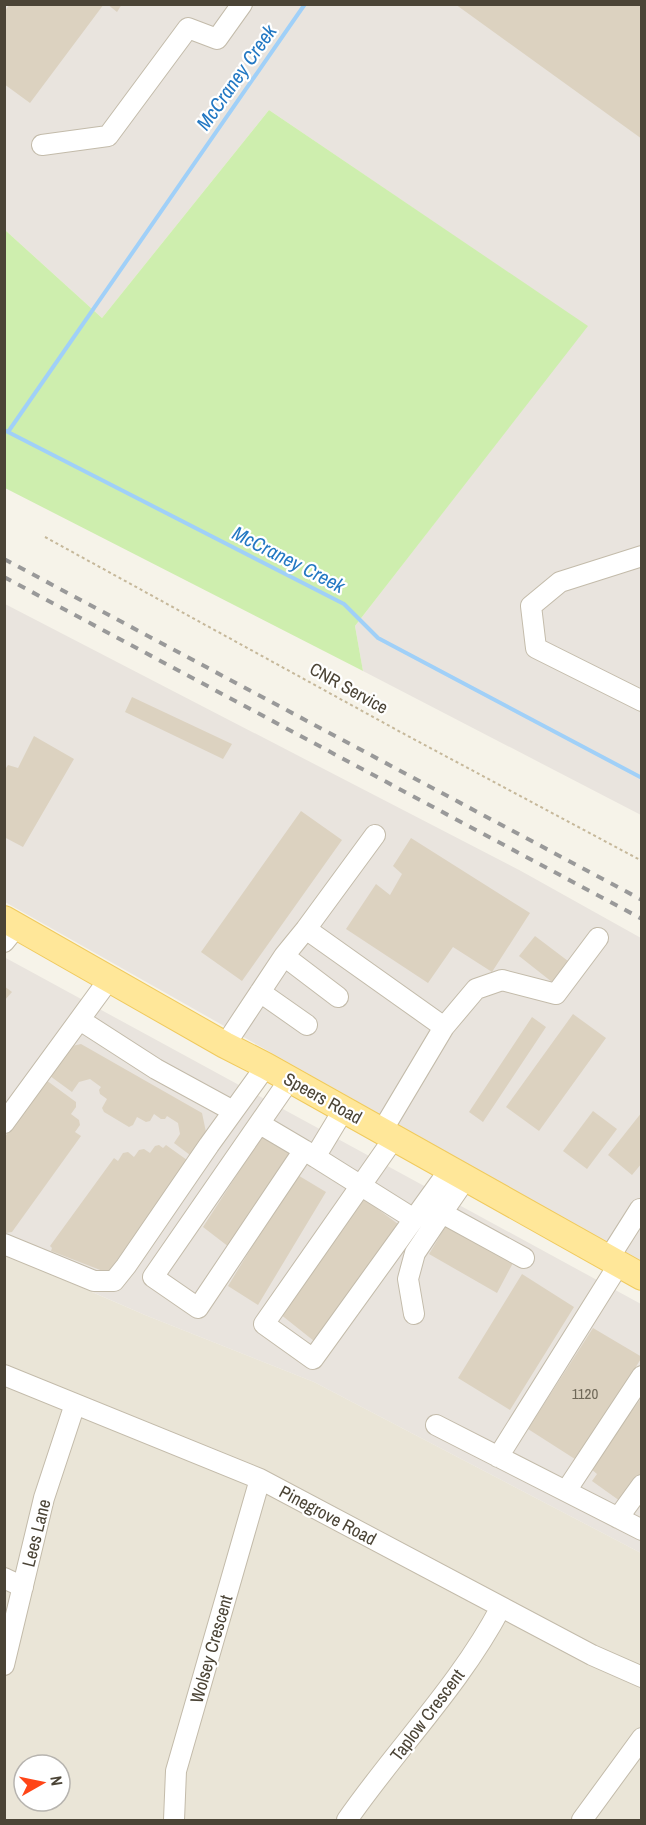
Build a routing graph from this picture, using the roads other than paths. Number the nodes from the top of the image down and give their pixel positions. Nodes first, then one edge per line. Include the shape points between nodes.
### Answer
1 (242, 4) edge
2 (42, 146) dead end
3 (642, 556) edge
4 (642, 701) edge
5 (375, 835) dead end
6 (9, 929) edge
7 (306, 929) junction
8 (598, 938) dead end
9 (284, 956) junction
10 (110, 978) junction
11 (260, 992) junction
12 (338, 997) dead end
13 (80, 1020) junction
14 (307, 1025) dead end
15 (444, 1027) junction
16 (225, 1045) junction
17 (266, 1066) junction
18 (290, 1079) junction
19 (344, 1109) junction
20 (233, 1111) junction
21 (4, 1123) edge
22 (260, 1124) junction
23 (388, 1134) junction
24 (310, 1154) junction
25 (458, 1173) junction
26 (361, 1185) junction
27 (641, 1204) edge
28 (442, 1213) junction
29 (414, 1219) junction
30 (4, 1244) edge
31 (524, 1258) dead end
32 (614, 1261) junction
33 (642, 1276) edge
34 (414, 1314) dead end
35 (4, 1375) edge
36 (642, 1376) edge
37 (75, 1404) junction
38 (436, 1425) dead end
39 (498, 1456) junction
40 (260, 1479) junction
41 (642, 1485) edge
42 (566, 1491) junction
43 (618, 1518) junction
44 (642, 1530) edge
45 (4, 1578) edge
46 (23, 1587) junction
47 (501, 1607) junction
48 (4, 1665) edge
49 (642, 1677) edge
50 (642, 1738) edge
51 (174, 1821) edge
52 (347, 1821) edge
53 (582, 1821) edge

1 - 2 street via 217,39 188,28 108,136
3 - 4 street via 560,582 531,606 536,648
5 - 7 street
6 - 10 main road, Speers Road
7 - 9 street
7 - 15 street
8 - 15 street via 556,994 502,980 476,989
9 - 11 street
9 - 12 street
10 - 13 street
10 - 16 main road, Speers Road
11 - 14 street
11 - 16 street
13 - 20 street via 156,1069
13 - 21 street
15 - 23 street
16 - 17 main road, Speers Road
17 - 18 main road, Speers Road
17 - 20 street
18 - 19 main road, Speers Road
18 - 22 street
19 - 23 main road, Speers Road
19 - 24 street
20 - 30 street via 114,1281 94,1281
22 - 24 street
22 - 24 street via 153,1277 198,1308
23 - 25 main road, Speers Road
23 - 26 street
24 - 26 street
25 - 28 street
25 - 29 street
25 - 32 main road, Speers Road
26 - 29 street
26 - 29 street via 264,1324 314,1359
27 - 32 street
28 - 31 street
28 - 34 street via 415,1253 408,1279
32 - 33 main road, Speers Road
32 - 39 street
35 - 37 street, Pinegrove Road
36 - 42 street
37 - 40 street, Pinegrove Road
37 - 46 street, Lees Lane via 44,1498
38 - 39 street
39 - 42 street
40 - 47 street, Pinegrove Road
40 - 51 street, Wolsey Crescent via 176,1771
41 - 43 street
42 - 43 street
43 - 44 street
45 - 46 street
46 - 48 street, Lees Lane
47 - 49 street, Pinegrove Road
47 - 52 street, Taplow Crescent via 446,1693
50 - 53 street

